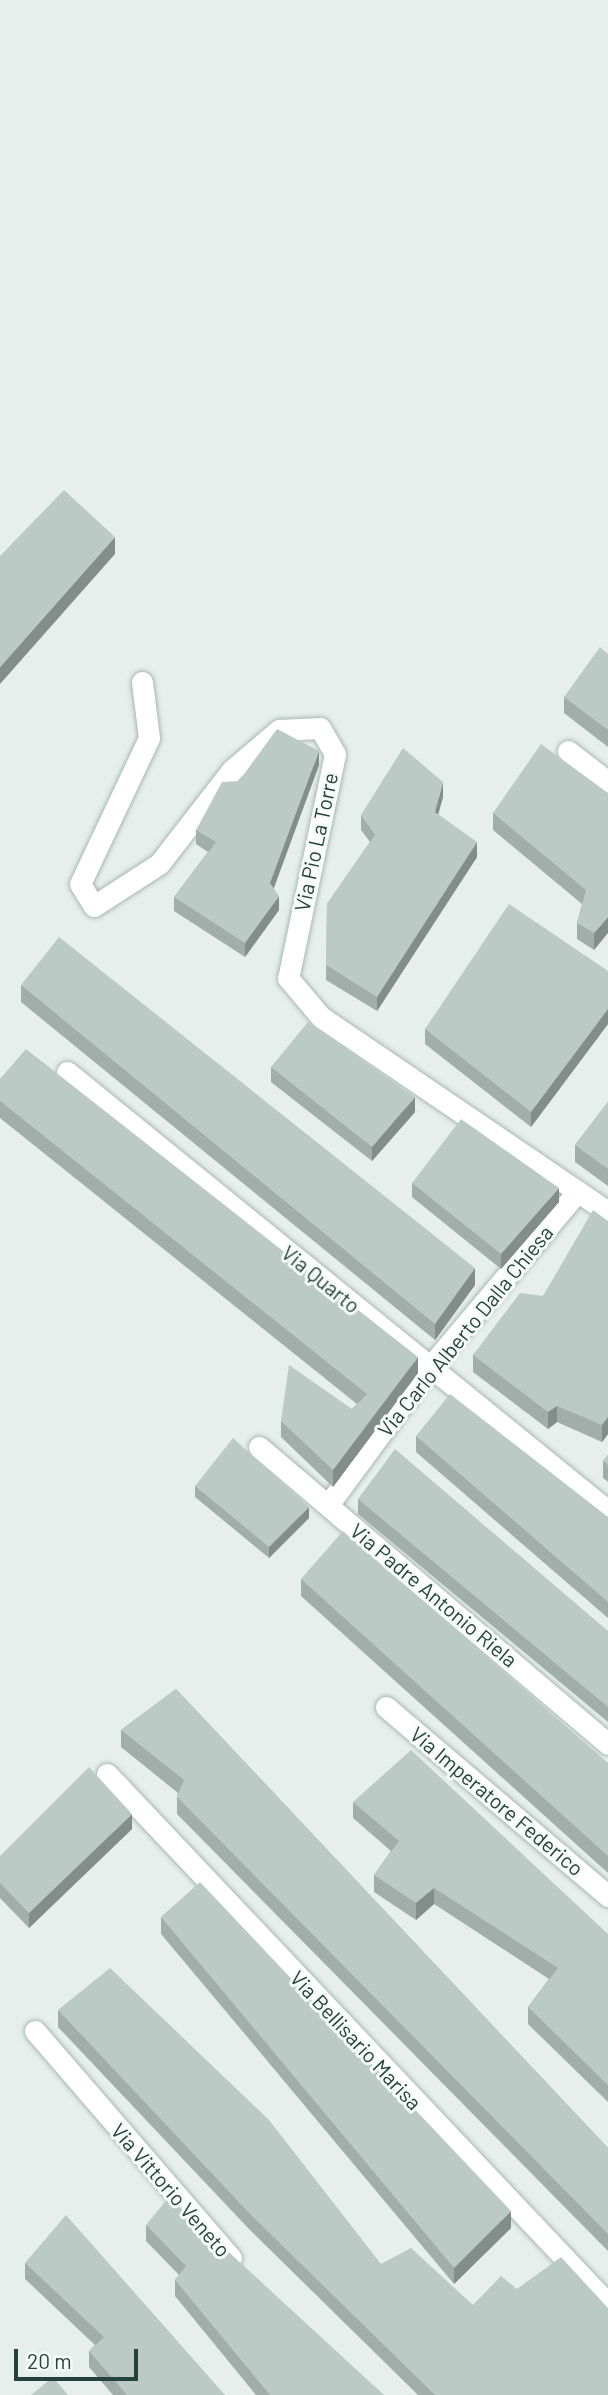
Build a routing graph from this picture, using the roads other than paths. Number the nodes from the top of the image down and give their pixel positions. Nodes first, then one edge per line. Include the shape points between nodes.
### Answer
1 (142, 682) dead end
2 (568, 751) dead end
3 (608, 782) edge
4 (67, 1072) dead end
5 (578, 1192) junction
6 (608, 1212) edge
7 (429, 1368) junction
8 (259, 1447) dead end
9 (328, 1505) junction
10 (608, 1511) edge
11 (386, 1707) dead end
12 (608, 1744) edge
13 (107, 1774) dead end
14 (608, 1896) edge
15 (35, 2031) dead end
16 (249, 2276) edge
17 (608, 2304) edge

1 - 5 street, Via Pio La Torre via 149,738 80,884 94,906 159,864 232,770 279,730 320,729 335,754 288,978 321,1017
2 - 3 street
4 - 7 street, Via Quarto
5 - 6 street, Via Pio La Torre
5 - 7 street, Via Carlo Alberto Dalla Chiesa
7 - 9 street, Via Carlo Alberto Dalla Chiesa
7 - 10 street, Via Quarto
8 - 9 street, Via Padre Antonio Riela
9 - 12 street, Via Padre Antonio Riela
11 - 14 street, Via Imperatore Federico
13 - 17 street, Via Bellisario Marisa
15 - 16 street, Via Vittorio Veneto

